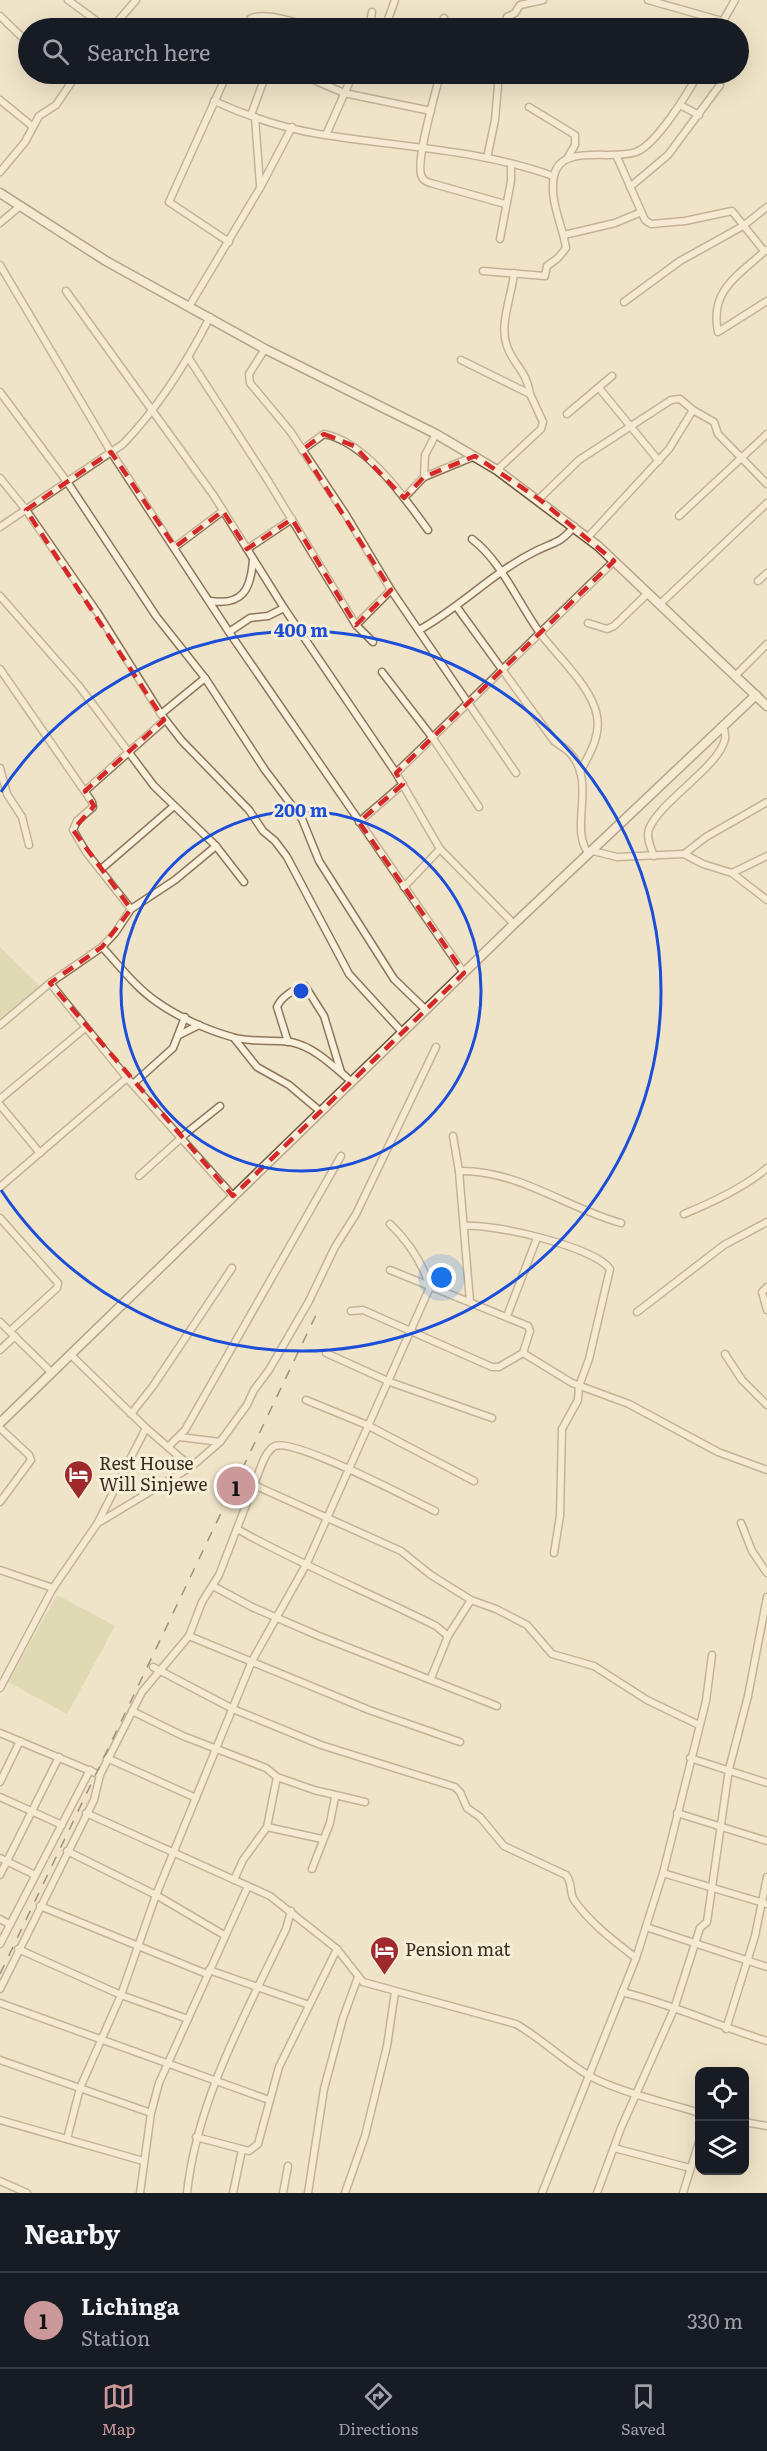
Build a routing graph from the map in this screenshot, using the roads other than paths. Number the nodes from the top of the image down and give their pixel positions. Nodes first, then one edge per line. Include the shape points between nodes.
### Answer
1 (68, 0) edge
2 (136, 0) edge
3 (395, 0) edge
4 (543, 0) edge
5 (648, 0) edge
6 (735, 0) edge
7 (372, 12) dead end
8 (0, 16) edge
9 (92, 18) edge
10 (121, 18) edge
11 (251, 18) edge
12 (274, 18) edge
13 (371, 18) edge
14 (389, 18) edge
15 (507, 18) edge
16 (711, 18) edge
17 (724, 18) edge
18 (18, 33) edge
19 (71, 84) edge
20 (222, 84) edge
21 (263, 84) edge
22 (323, 84) edge
23 (348, 84) edge
24 (438, 84) edge
25 (498, 84) edge
26 (692, 84) edge
27 (720, 85) dead end
28 (344, 93) junction
29 (0, 100) edge
30 (214, 102) junction
31 (680, 105) junction
32 (529, 107) dead end
33 (431, 111) junction
34 (699, 115) junction
35 (253, 116) junction
36 (32, 126) junction
37 (292, 127) junction
38 (326, 135) junction
39 (422, 149) junction
40 (617, 157) junction
41 (487, 158) junction
42 (568, 158) junction
43 (511, 164) junction
44 (0, 172) edge
45 (553, 176) junction
46 (630, 187) junction
47 (260, 188) junction
48 (0, 193) edge
49 (505, 204) junction
50 (19, 207) junction
51 (767, 207) edge
52 (639, 213) junction
53 (0, 223) edge
54 (743, 226) junction
55 (564, 235) junction
56 (500, 239) dead end
57 (229, 242) junction
58 (766, 250) edge
59 (0, 265) edge
60 (483, 271) dead end
61 (514, 273) junction
62 (66, 291) dead end
63 (767, 301) edge
64 (624, 302) dead end
65 (189, 305) junction
66 (210, 317) junction
67 (265, 349) junction
68 (188, 357) junction
69 (461, 360) dead end
70 (612, 376) dead end
71 (599, 388) junction
72 (0, 392) edge
73 (530, 394) junction
74 (693, 410) junction
75 (152, 411) junction
76 (567, 414) dead end
77 (630, 425) junction
78 (436, 434) junction
79 (767, 434) edge
80 (302, 450) junction
81 (111, 452) junction
82 (475, 456) junction
83 (743, 458) junction
84 (659, 461) junction
85 (497, 470) junction
86 (424, 477) junction
87 (0, 478) edge
88 (68, 483) junction
89 (767, 484) edge
90 (404, 498) junction
91 (539, 499) junction
92 (767, 503) edge
93 (26, 510) junction
94 (223, 511) junction
95 (679, 516) dead end
96 (292, 519) junction
97 (574, 526) junction
98 (0, 527) edge
99 (428, 530) dead end
100 (588, 537) junction
101 (472, 539) dead end
102 (175, 547) junction
103 (247, 549) junction
104 (253, 559) junction
105 (614, 561) junction
106 (499, 571) junction
107 (767, 573) edge
108 (758, 581) dead end
109 (391, 590) junction
110 (648, 593) junction
111 (0, 596) edge
112 (210, 601) junction
113 (660, 604) junction
114 (456, 606) junction
115 (284, 608) junction
116 (588, 623) dead end
117 (356, 625) junction
118 (419, 630) junction
119 (229, 632) junction
120 (539, 633) junction
121 (373, 642) dead end
122 (767, 644) edge
123 (0, 669) edge
124 (502, 670) junction
125 (382, 672) dead end
126 (735, 676) junction
127 (205, 678) junction
128 (756, 695) junction
129 (469, 701) junction
130 (767, 706) edge
131 (163, 717) junction
132 (723, 725) junction
133 (432, 737) junction
134 (128, 754) junction
135 (0, 768) edge
136 (516, 772) dead end
137 (580, 772) junction
138 (396, 773) junction
139 (403, 784) junction
140 (86, 790) junction
141 (767, 802) edge
142 (174, 806) junction
143 (478, 807) dead end
144 (359, 822) junction
145 (29, 845) dead end
146 (216, 846) junction
147 (440, 849) junction
148 (591, 853) junction
149 (684, 854) junction
150 (654, 856) junction
151 (767, 856) edge
152 (100, 870) junction
153 (732, 873) junction
154 (244, 882) dead end
155 (404, 887) junction
156 (767, 900) edge
157 (131, 909) junction
158 (514, 924) junction
159 (102, 946) junction
160 (464, 974) junction
161 (50, 983) junction
162 (426, 1010) junction
163 (185, 1017) junction
164 (199, 1024) junction
165 (0, 1025) edge
166 (85, 1028) junction
167 (402, 1032) junction
168 (178, 1035) junction
169 (234, 1038) junction
170 (288, 1042) junction
171 (436, 1047) dead end
172 (342, 1073) junction
173 (127, 1078) junction
174 (352, 1082) junction
175 (133, 1084) junction
176 (0, 1100) edge
177 (0, 1106) edge
178 (220, 1106) dead end
179 (321, 1112) junction
180 (453, 1136) dead end
181 (182, 1137) junction
182 (40, 1153) junction
183 (341, 1156) dead end
184 (767, 1168) edge
185 (459, 1171) junction
186 (139, 1176) dead end
187 (0, 1186) edge
188 (233, 1196) junction
189 (684, 1214) dead end
190 (0, 1218) edge
191 (767, 1222) edge
192 (621, 1223) dead end
193 (390, 1224) dead end
194 (464, 1226) junction
195 (537, 1238) junction
196 (232, 1268) dead end
197 (390, 1270) dead end
198 (430, 1287) junction
199 (767, 1287) edge
200 (470, 1302) junction
201 (767, 1310) edge
202 (351, 1311) dead end
203 (637, 1312) dead end
204 (507, 1316) junction
205 (0, 1322) edge
206 (411, 1331) junction
207 (13, 1334) junction
208 (0, 1350) edge
209 (326, 1353) dead end
210 (523, 1353) junction
211 (725, 1354) dead end
212 (71, 1355) junction
213 (52, 1374) junction
214 (390, 1382) junction
215 (579, 1386) junction
216 (306, 1400) dead end
217 (767, 1405) edge
218 (131, 1414) junction
219 (492, 1418) dead end
220 (0, 1423) edge
221 (367, 1425) junction
222 (0, 1428) edge
223 (146, 1428) junction
224 (180, 1437) junction
225 (220, 1442) junction
226 (168, 1447) junction
227 (191, 1467) junction
228 (348, 1468) junction
229 (767, 1470) edge
230 (474, 1481) dead end
231 (254, 1485) junction
232 (0, 1502) edge
233 (435, 1511) dead end
234 (327, 1519) junction
235 (741, 1523) dead end
236 (97, 1524) junction
237 (237, 1529) junction
238 (554, 1553) dead end
239 (307, 1563) junction
240 (0, 1570) edge
241 (767, 1573) edge
242 (213, 1586) junction
243 (53, 1588) junction
244 (767, 1598) edge
245 (471, 1600) junction
246 (275, 1617) junction
247 (189, 1636) junction
248 (448, 1636) junction
249 (712, 1655) dead end
250 (252, 1661) junction
251 (156, 1669) junction
252 (431, 1678) junction
253 (0, 1688) edge
254 (497, 1706) dead end
255 (233, 1709) junction
256 (132, 1711) junction
257 (699, 1725) junction
258 (0, 1733) edge
259 (20, 1741) junction
260 (460, 1742) dead end
261 (215, 1748) junction
262 (59, 1757) junction
263 (107, 1758) junction
264 (690, 1758) junction
265 (729, 1769) junction
266 (90, 1770) junction
267 (99, 1775) junction
268 (277, 1777) junction
269 (0, 1782) edge
270 (767, 1783) edge
271 (0, 1797) edge
272 (335, 1797) junction
273 (196, 1798) junction
274 (365, 1802) dead end
275 (32, 1811) junction
276 (87, 1813) junction
277 (677, 1814) junction
278 (62, 1825) junction
279 (267, 1827) junction
280 (722, 1828) junction
281 (322, 1839) junction
282 (767, 1841) edge
283 (68, 1851) junction
284 (176, 1852) junction
285 (0, 1858) edge
286 (7, 1861) junction
287 (312, 1869) dead end
288 (663, 1873) junction
289 (0, 1875) edge
290 (36, 1875) junction
291 (767, 1877) edge
292 (234, 1880) junction
293 (248, 1886) junction
294 (714, 1888) junction
295 (156, 1895) junction
296 (765, 1903) edge
297 (40, 1906) junction
298 (291, 1911) junction
299 (0, 1919) edge
300 (9, 1924) junction
301 (645, 1927) junction
302 (224, 1935) junction
303 (0, 1944) edge
304 (136, 1945) junction
305 (695, 1945) junction
306 (18, 1949) junction
307 (337, 1949) junction
308 (636, 1958) junction
309 (747, 1960) junction
310 (767, 1967) edge
311 (208, 1972) junction
312 (358, 1977) junction
313 (259, 1987) junction
314 (0, 1989) edge
315 (394, 1992) junction
316 (622, 1992) junction
317 (121, 1995) junction
318 (0, 2003) edge
319 (309, 2005) junction
320 (674, 2009) junction
321 (189, 2019) junction
322 (726, 2029) junction
323 (100, 2040) junction
324 (767, 2041) edge
325 (0, 2060) edge
326 (167, 2063) junction
327 (589, 2076) junction
328 (217, 2082) junction
329 (80, 2088) junction
330 (637, 2094) junction
331 (269, 2100) junction
332 (695, 2112) edge
333 (151, 2113) junction
334 (0, 2120) edge
335 (749, 2123) edge
336 (767, 2126) edge
337 (196, 2137) junction
338 (67, 2139) junction
339 (614, 2148) junction
340 (242, 2150) junction
341 (695, 2152) edge
342 (143, 2161) junction
343 (288, 2166) dead end
344 (690, 2168) junction
345 (0, 2181) edge
346 (27, 2193) edge
347 (140, 2193) edge
348 (187, 2193) edge
349 (233, 2193) edge
350 (283, 2193) edge
351 (308, 2193) edge
352 (345, 2193) edge
353 (542, 2193) edge
354 (597, 2193) edge
355 (683, 2193) edge

1 - 9 street
2 - 10 street
3 - 14 street
4 - 15 street via 520,5
5 - 16 street
6 - 17 street
7 - 13 street
8 - 18 street
11 - 12 street
19 - 36 street via 56,105
20 - 30 street
21 - 35 street
22 - 28 street
23 - 28 street
24 - 33 street
25 - 41 street
26 - 31 street
27 - 34 street
28 - 33 street
28 - 38 street
29 - 36 street
30 - 35 street
30 - 57 street via 169,202
31 - 34 street
31 - 40 street via 642,150
32 - 42 street via 575,135
33 - 39 street
34 - 46 street via 668,155
35 - 37 street
35 - 47 street
36 - 44 street via 25,142
37 - 38 street
37 - 47 street
38 - 39 street
39 - 41 street
39 - 49 street via 420,168 424,180
40 - 42 street via 578,154
40 - 46 street
41 - 43 street
42 - 45 street
43 - 45 street
43 - 49 street
45 - 55 street via 556,215
46 - 52 street
47 - 57 street
48 - 50 street
49 - 56 street
50 - 53 street
50 - 65 street via 106,261
51 - 54 street
52 - 54 street via 651,224 702,219 732,211
52 - 55 street
54 - 58 street
54 - 64 street via 680,261
55 - 61 street via 566,248 547,266 545,276
57 - 65 street
58 - 63 street via 720,293 718,332
59 - 81 street
60 - 61 street
61 - 73 street via 504,333 510,354 524,372
62 - 75 street
65 - 66 street
66 - 67 street
66 - 68 street
67 - 78 street
67 - 80 street via 248,378
68 - 75 street
68 - 96 street
69 - 73 street
70 - 71 street
71 - 76 street
71 - 77 street
72 - 88 street
73 - 85 street via 543,426
74 - 77 street via 676,398
74 - 83 street via 714,422 718,434
74 - 84 street
75 - 81 street
75 - 94 street
77 - 84 street
77 - 91 street via 579,460
78 - 82 street
78 - 86 street via 425,455
79 - 83 street
80 - 90 street via 324,434 343,439
80 - 109 street
81 - 88 street
81 - 102 street
82 - 85 street
82 - 86 street
83 - 89 street
83 - 95 street
84 - 100 street
85 - 91 street
86 - 90 street
87 - 93 street
88 - 93 street
88 - 127 street via 156,616
90 - 99 street
91 - 97 street
92 - 113 street
93 - 98 street
93 - 131 street
94 - 102 street
94 - 103 street
96 - 103 street
96 - 117 street
97 - 100 street
97 - 106 street via 566,538
100 - 105 street
101 - 106 street
102 - 112 street
103 - 104 street
104 - 112 street via 247,590 229,602
104 - 115 street
105 - 110 street
105 - 120 street
106 - 114 street
106 - 120 street
107 - 108 street
109 - 117 street
109 - 118 street
110 - 113 street
110 - 116 street via 614,626 607,629
111 - 134 street via 79,686
112 - 119 street
113 - 126 street
114 - 118 street
114 - 124 street
115 - 119 street via 268,616 250,618
115 - 138 street
117 - 121 street
118 - 129 street
119 - 144 street
120 - 124 street
120 - 137 street via 593,700 598,717 597,735
122 - 126 street
123 - 140 street
124 - 129 street
124 - 137 street via 554,741 568,751
125 - 133 street
126 - 128 street
127 - 131 street
127 - 162 street via 302,819 319,861 394,979
128 - 130 street
128 - 132 street
129 - 133 street
129 - 136 street
131 - 134 street
131 - 167 street via 281,849 350,974
132 - 148 street
132 - 150 street via 725,740 712,761 665,808 649,830
133 - 138 street
133 - 143 street
134 - 140 street
134 - 142 street
135 - 145 street via 7,794 22,817
137 - 148 street via 584,800 580,828 583,848
138 - 139 street
139 - 144 street
139 - 147 street
140 - 152 street via 93,807 73,830
141 - 149 street
142 - 146 street
142 - 152 street
144 - 155 street
146 - 154 street
146 - 157 street
147 - 155 street
147 - 158 street
148 - 150 street
148 - 158 street
149 - 150 street
149 - 153 street
151 - 153 street
152 - 157 street
153 - 156 street
155 - 160 street
157 - 159 street
158 - 160 street
159 - 161 street
159 - 163 street via 157,1003
160 - 162 street
161 - 165 street
161 - 166 street
162 - 167 street
163 - 164 street
163 - 168 street
164 - 168 street
164 - 169 street
166 - 173 street
166 - 176 street
167 - 174 street
168 - 175 street via 168,1054
169 - 170 street
169 - 179 street via 257,1067 289,1085
170 - 172 street via 319,1054
170 - 172 street via 277,1008 279,1002 304,986 324,1016
171 - 225 street via 361,1204 309,1301 247,1405
172 - 174 street
173 - 175 street
173 - 182 street
174 - 179 street
175 - 181 street
177 - 182 street
178 - 181 street
179 - 188 street
180 - 185 street
181 - 186 street
181 - 188 street
182 - 187 street
183 - 224 street
184 - 189 street via 736,1190
185 - 192 street via 499,1174 593,1215
185 - 194 street
188 - 212 street
190 - 207 street via 58,1283
191 - 203 street via 724,1245
193 - 198 street via 418,1257
194 - 195 street via 498,1227
194 - 200 street
195 - 204 street
195 - 215 street via 581,1251 610,1269
196 - 218 street
197 - 198 street via 412,1276
198 - 200 street
198 - 206 street
199 - 201 street via 762,1292
200 - 204 street
202 - 206 street via 363,1310
204 - 210 street via 530,1328
205 - 207 street
206 - 210 street via 492,1367
206 - 214 street
207 - 208 street
207 - 213 street
209 - 214 street
210 - 215 street
211 - 217 street via 742,1380
212 - 213 street
212 - 218 street
213 - 220 street
214 - 219 street
214 - 221 street
215 - 229 street via 629,1404 718,1452
215 - 238 street via 574,1412 562,1429 560,1516
216 - 221 street
218 - 223 street
221 - 228 street
221 - 230 street
222 - 232 street via 31,1460
223 - 226 street
223 - 236 street
224 - 225 street
224 - 226 street
225 - 227 street
226 - 227 street
227 - 236 street
228 - 231 street via 286,1445 275,1446
228 - 233 street
228 - 234 street
231 - 234 street
231 - 237 street
234 - 239 street
234 - 245 street via 400,1551
235 - 241 street via 752,1551
236 - 243 street
237 - 239 street
237 - 242 street
239 - 246 street
239 - 248 street via 436,1626
240 - 243 street
242 - 246 street
242 - 247 street
243 - 253 street
244 - 265 street
245 - 248 street
245 - 257 street via 527,1625 552,1654 594,1666 656,1705
246 - 250 street
246 - 252 street
247 - 250 street
247 - 251 street
248 - 252 street
249 - 257 street
250 - 255 street
250 - 260 street via 409,1726
251 - 255 street
251 - 256 street
252 - 254 street
255 - 261 street
255 - 308 street via 321,1745 454,1787 467,1808 480,1817 504,1846 566,1875 572,1882 572,1897 577,1904 608,1937
256 - 261 street
256 - 263 street
257 - 264 street
258 - 259 street
259 - 262 street
259 - 269 street
261 - 268 street via 266,1768
261 - 273 street
262 - 266 street
262 - 275 street
263 - 267 street
263 - 273 street
264 - 265 street
264 - 277 street
265 - 270 street
265 - 280 street
266 - 267 street
266 - 278 street
267 - 276 street
268 - 272 street
268 - 279 street
271 - 275 street
272 - 274 street
272 - 281 street
273 - 284 street
275 - 278 street
275 - 286 street
276 - 283 street
276 - 284 street
277 - 280 street
277 - 288 street
278 - 290 street
279 - 281 street
279 - 292 street
280 - 282 street
280 - 294 street
281 - 287 street
283 - 295 street
283 - 297 street
284 - 292 street
284 - 295 street
285 - 286 street
286 - 289 street
286 - 290 street
288 - 294 street
288 - 301 street
290 - 300 street
291 - 296 street
292 - 293 street
293 - 298 street
293 - 302 street
294 - 296 street
294 - 305 street via 707,1922 700,1928
295 - 302 street
295 - 304 street
296 - 309 street
297 - 304 street
297 - 306 street
298 - 307 street
298 - 313 street
299 - 300 street
300 - 303 street
301 - 305 street
301 - 308 street
302 - 311 street
304 - 311 street
304 - 317 street
305 - 309 street
305 - 320 street
306 - 314 street
306 - 317 street
307 - 312 street
307 - 319 street
308 - 316 street
309 - 310 street
309 - 322 street
311 - 313 street
311 - 321 street
312 - 315 street
312 - 351 street via 324,2089
313 - 319 street
313 - 328 street
315 - 327 street via 516,2024
315 - 352 street via 387,2046 365,2136
316 - 320 street
316 - 327 street
317 - 321 street
317 - 323 street
318 - 323 street
319 - 331 street via 279,2067
320 - 322 street
320 - 330 street
321 - 326 street
322 - 324 street
323 - 326 street
323 - 329 street
325 - 329 street
326 - 328 street
326 - 333 street
327 - 330 street
327 - 353 street
328 - 331 street
328 - 337 street
329 - 333 street
329 - 338 street
330 - 332 street
330 - 339 street
331 - 340 street via 258,2144 253,2150
333 - 342 street
334 - 338 street
335 - 336 street
337 - 340 street
337 - 348 street
338 - 342 street
339 - 344 street
339 - 354 street
340 - 349 street
341 - 344 street
342 - 347 street
343 - 350 street
344 - 355 street
345 - 346 street

